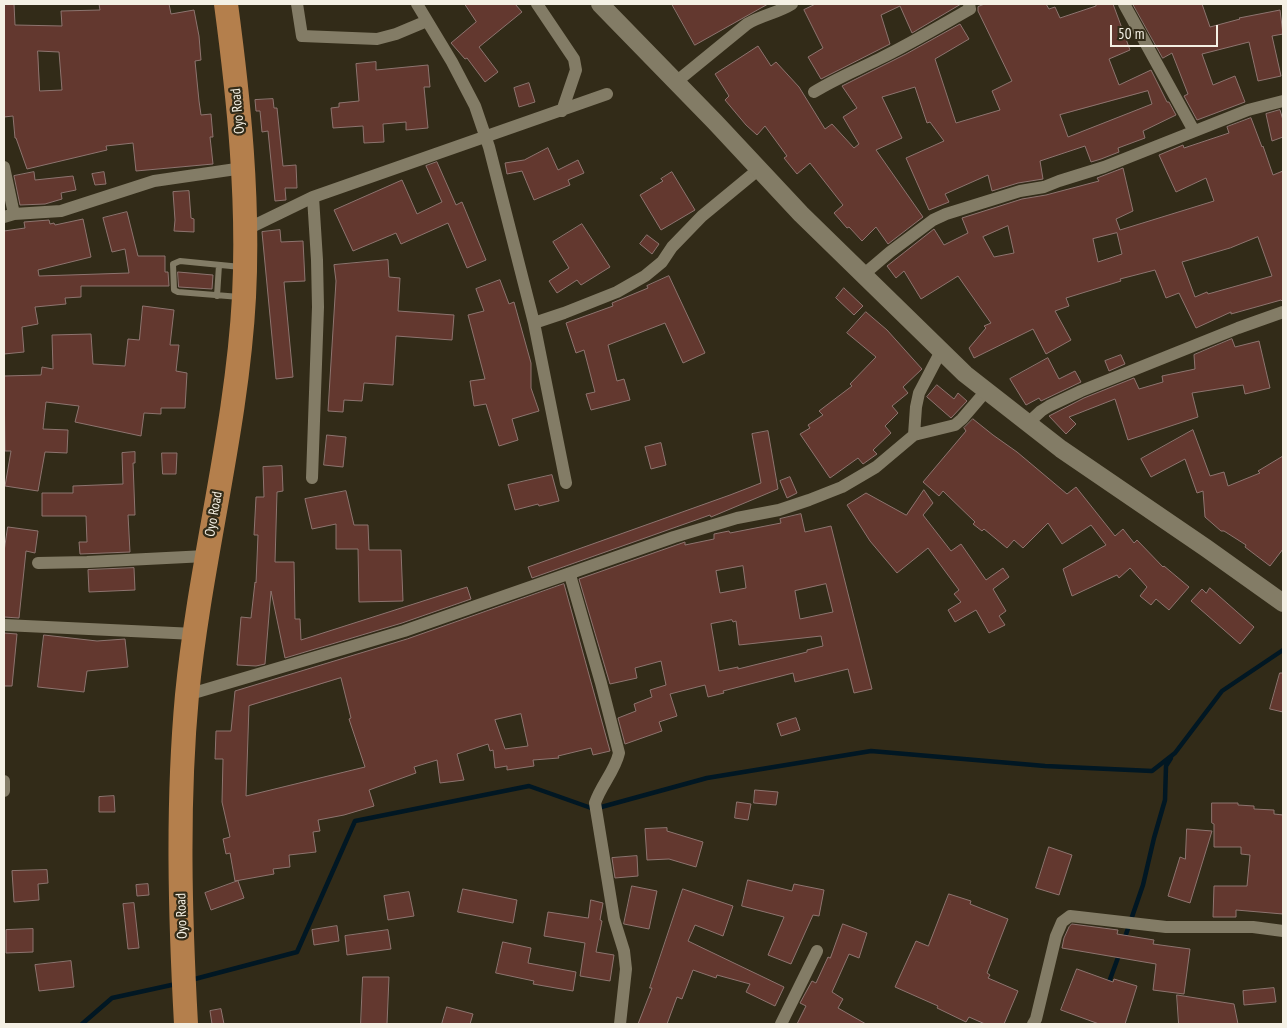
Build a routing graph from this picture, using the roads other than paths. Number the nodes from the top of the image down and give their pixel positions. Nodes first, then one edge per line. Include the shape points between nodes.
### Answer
1 (226, 4) edge
2 (297, 4) edge
3 (417, 4) edge
4 (537, 4) edge
5 (600, 4) edge
6 (792, 4) edge
7 (969, 4) edge
8 (1124, 4) edge
9 (427, 21) junction
10 (676, 82) junction
11 (814, 92) dead end
12 (607, 94) dead end
13 (1283, 101) edge
14 (562, 111) junction
15 (1194, 131) junction
16 (485, 137) junction
17 (4, 168) edge
18 (243, 168) junction
19 (759, 169) junction
20 (313, 197) junction
21 (9, 215) edge
22 (245, 230) junction
23 (219, 265) junction
24 (245, 268) junction
25 (863, 275) junction
26 (217, 296) junction
27 (244, 298) junction
28 (1283, 312) edge
29 (534, 322) junction
30 (941, 351) junction
31 (986, 391) junction
32 (1028, 423) junction
33 (914, 435) junction
34 (312, 478) dead end
35 (566, 483) dead end
36 (206, 556) junction
37 (38, 562) dead end
38 (570, 574) junction
39 (1283, 603) edge
40 (4, 625) edge
41 (194, 634) junction
42 (187, 695) junction
43 (4, 781) edge
44 (4, 791) edge
45 (1283, 931) edge
46 (817, 951) dead end
47 (186, 1024) edge
48 (620, 1024) edge
49 (781, 1024) edge
50 (1033, 1024) edge

1 - 18 highway, Oyo Road
2 - 9 street via 302,36 377,40
3 - 9 street
4 - 14 street via 574,59 576,70
5 - 10 main road
6 - 10 street via 747,24
7 - 11 street via 970,9
8 - 15 street
9 - 16 street via 475,106
10 - 19 main road
12 - 14 street
13 - 15 street via 1248,110
14 - 16 street
15 - 25 street via 1104,167 946,214 933,220
16 - 20 street
16 - 29 street
17 - 21 street
18 - 21 street via 154,181 61,211
18 - 22 highway, Oyo Road
19 - 25 main road
19 - 29 street via 702,216 646,276 618,292
20 - 22 street
20 - 34 street via 318,307
22 - 24 highway, Oyo Road
23 - 24 lane
23 - 26 lane
23 - 26 lane via 180,261 173,264 174,290
24 - 27 highway, Oyo Road
25 - 30 main road
26 - 27 lane
27 - 36 highway, Oyo Road via 229,423
28 - 32 street via 1081,391 1041,410
29 - 35 street
30 - 31 main road
30 - 33 street via 920,393
31 - 32 main road
31 - 33 street via 955,425
32 - 39 main road
33 - 38 street via 876,467 842,487 778,510 737,518 674,537
36 - 37 street
36 - 41 highway, Oyo Road
38 - 42 street via 404,631
38 - 48 street via 619,753 595,803 614,919 626,969
40 - 41 street
41 - 42 highway, Oyo Road
42 - 47 highway, Oyo Road via 180,863
43 - 44 street
45 - 50 street via 1253,927 1166,927 1070,916 1062,922 1056,936
46 - 49 street

